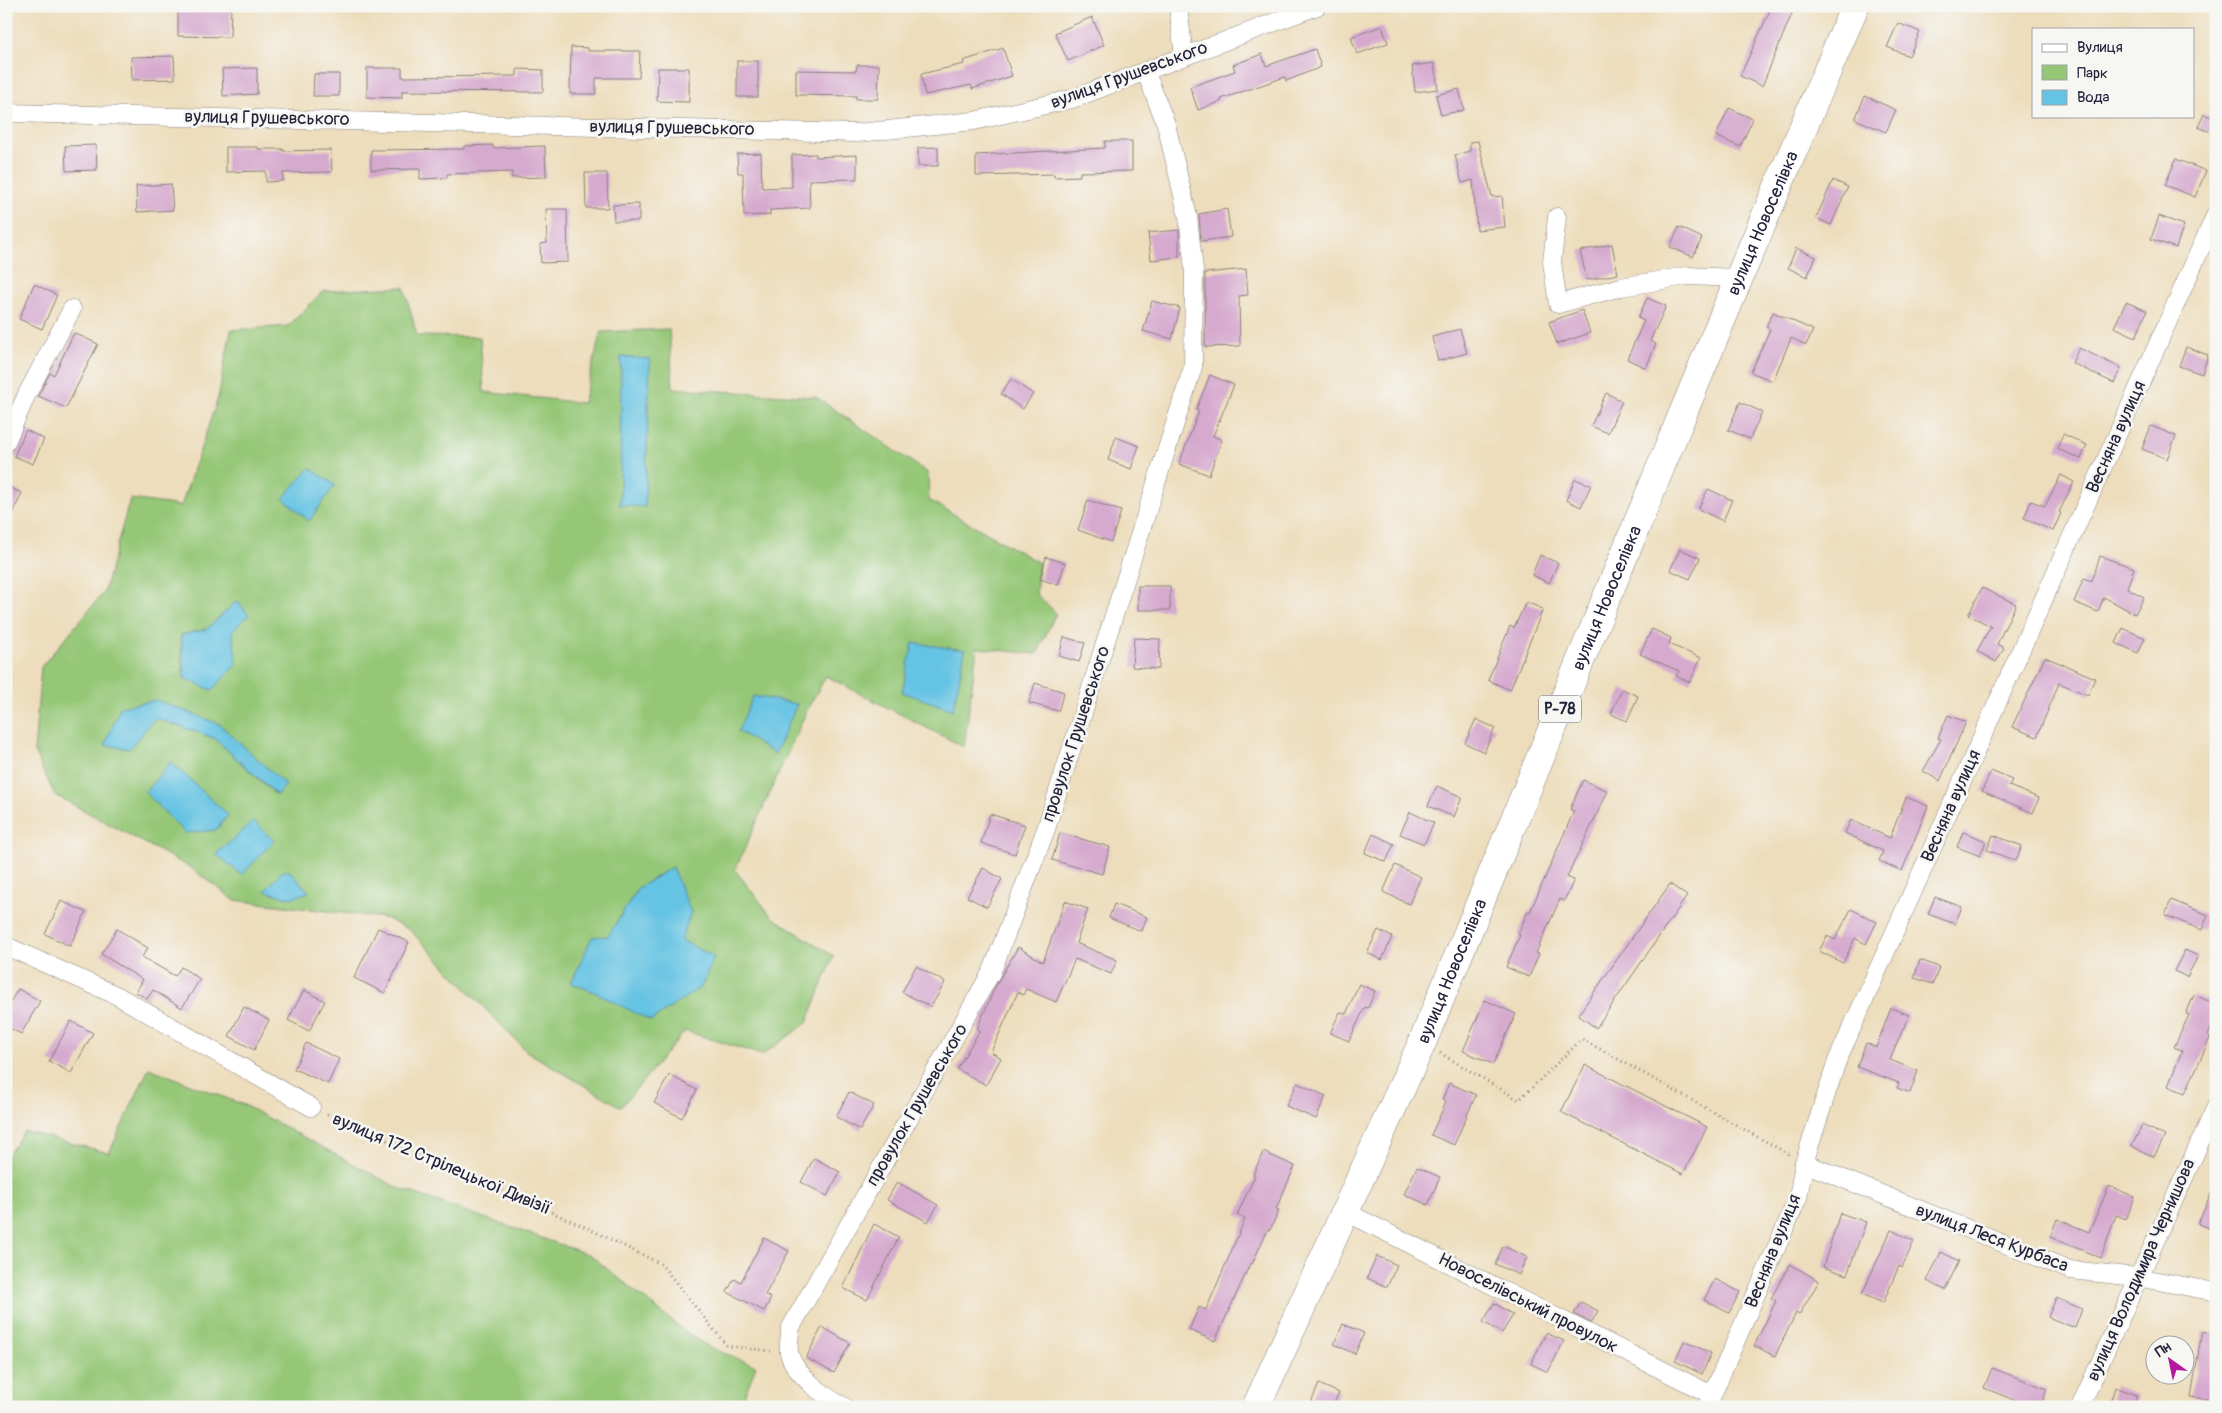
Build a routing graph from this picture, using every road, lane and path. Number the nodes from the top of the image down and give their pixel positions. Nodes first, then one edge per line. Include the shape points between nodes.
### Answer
1 (1178, 6) edge
2 (1317, 6) edge
3 (1855, 6) edge
4 (1184, 56) junction
5 (1146, 72) junction
6 (6, 113) edge
7 (2216, 214) edge
8 (1557, 217) dead end
9 (1739, 278) junction
10 (72, 309) dead end
11 (6, 442) edge
12 (6, 946) edge
13 (1422, 1043) junction
14 (311, 1107) joint
15 (2216, 1107) edge
16 (1804, 1163) junction
17 (1344, 1211) junction
18 (2137, 1277) junction
19 (2216, 1292) edge
20 (789, 1353) junction
21 (1710, 1401) edge
22 (844, 1407) edge
23 (1256, 1407) edge
24 (2080, 1407) edge

1 - 4 street
2 - 4 street, вулиця Грушевського
3 - 9 main road, вулиця Новоселівка / Р-78
4 - 5 street, вулиця Грушевського
5 - 6 street, вулиця Грушевського via 1072,99 974,121 858,133
5 - 20 street, провулок Грушевського via 1166,124 1188,217 1194,270 1193,368 1046,829 992,971 790,1329
7 - 16 street, Весняна вулиця via 1837,1061
8 - 9 street via 1552,262 1558,304 1621,287 1686,276
9 - 13 main road, вулиця Новоселівка / Р-78
10 - 11 street via 27,394
12 - 14 street, вулиця 172 Стрілецької Дивізії via 118,996
13 - 16 path via 1519,1100 1582,1039
13 - 17 main road, вулиця Новоселівка / Р-78
14 - 20 path, вулиця 172 Стрілецької Дивізії via 584,1226 661,1264 727,1346
15 - 18 street, вулиця Володимира Чернишова
16 - 18 street, вулиця Леся Курбаса via 2070,1270
16 - 21 street, Весняна вулиця via 1798,1198
17 - 21 street, Новоселівський провулок
17 - 23 main road, вулиця Новоселівка / Р-78
18 - 19 street, вулиця Леся Курбаса
18 - 24 street, вулиця Володимира Чернишова
20 - 22 street via 804,1377

